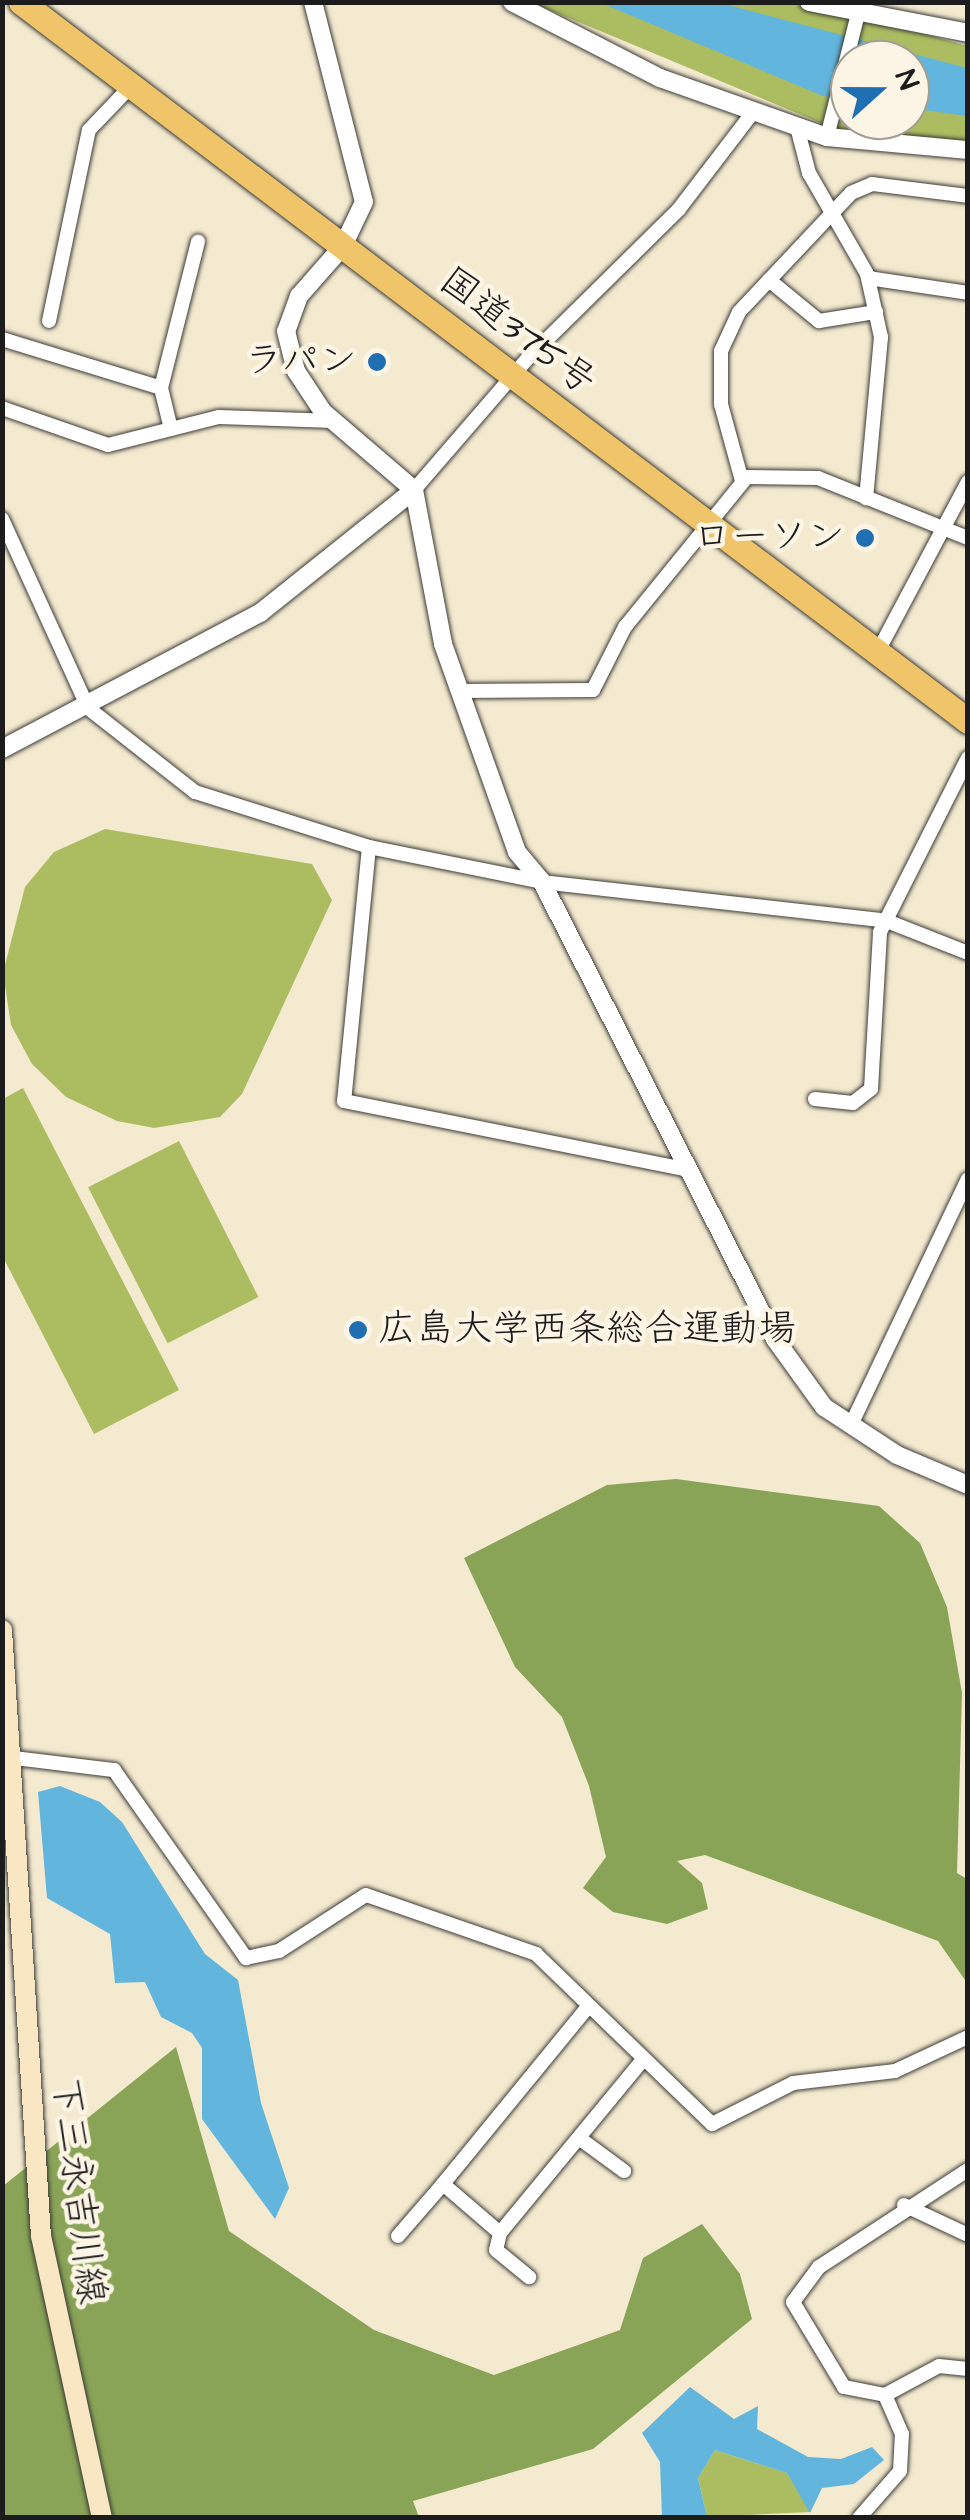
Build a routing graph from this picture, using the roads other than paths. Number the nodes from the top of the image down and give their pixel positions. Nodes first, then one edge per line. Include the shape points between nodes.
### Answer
1 (314, 2) edge
2 (512, 2) edge
3 (809, 2) edge
4 (29, 7) edge
5 (859, 11) edge
6 (968, 32) edge
7 (132, 85) junction
8 (754, 112) junction
9 (797, 127) junction
10 (828, 132) junction
11 (968, 150) edge
12 (968, 196) edge
13 (832, 213) junction
14 (198, 242) dead end
15 (342, 246) junction
16 (868, 278) junction
17 (769, 280) junction
18 (968, 293) edge
19 (876, 312) junction
20 (50, 321) dead end
21 (2, 339) edge
22 (512, 375) junction
23 (161, 388) junction
24 (2, 408) edge
25 (334, 422) junction
26 (171, 430) junction
27 (742, 481) junction
28 (968, 482) edge
29 (414, 490) junction
30 (866, 498) junction
31 (2, 519) edge
32 (705, 524) junction
33 (944, 529) junction
34 (968, 538) edge
35 (877, 653) junction
36 (458, 691) junction
37 (88, 708) junction
38 (968, 722) edge
39 (2, 749) edge
40 (968, 758) edge
41 (369, 847) junction
42 (542, 882) junction
43 (888, 920) junction
44 (968, 953) edge
45 (815, 1099) dead end
46 (689, 1170) junction
47 (968, 1179) edge
48 (851, 1425) junction
49 (968, 1485) edge
50 (2, 1630) edge
51 (6, 1757) junction
52 (587, 2008) junction
53 (968, 2037) edge
54 (642, 2062) junction
55 (579, 2138) junction
56 (968, 2170) edge
57 (624, 2171) dead end
58 (442, 2184) junction
59 (904, 2205) junction
60 (500, 2233) junction
61 (968, 2235) edge
62 (398, 2236) dead end
63 (529, 2278) dead end
64 (968, 2369) edge
65 (885, 2395) junction
66 (855, 2516) edge
67 (102, 2518) edge

1 - 15 street via 361,168 364,202
2 - 8 street via 660,78
3 - 5 street
4 - 7 highway, 国道375号
5 - 6 street
5 - 10 street
7 - 15 highway, 国道375号
7 - 20 street via 90,130
8 - 9 street
8 - 22 street via 679,209
9 - 10 street
9 - 13 street
10 - 11 street
12 - 13 street via 872,184
13 - 16 street
13 - 17 street
14 - 23 street
15 - 22 highway, 国道375号
15 - 25 street via 299,296 286,331 296,371
16 - 18 street
16 - 19 street
17 - 19 street via 820,321
17 - 27 street via 722,352 721,404
19 - 30 street via 881,337
21 - 23 street
22 - 29 street
22 - 32 highway, 国道375号
23 - 26 street
24 - 26 street via 108,445
25 - 26 street via 219,418
25 - 29 street
27 - 30 street via 818,478
27 - 32 street
28 - 33 street via 956,489
29 - 36 street
29 - 37 street via 260,613
30 - 33 street
31 - 37 street
32 - 35 highway, 国道375号
32 - 36 street via 624,627 592,690
33 - 34 street
33 - 35 street
35 - 38 highway, 国道375号
36 - 42 street via 517,852
37 - 39 street
37 - 41 street via 194,792
40 - 43 street
41 - 42 street
41 - 46 street via 344,1101
42 - 43 street
42 - 46 street
43 - 44 street
43 - 45 street via 871,1089 853,1103
46 - 48 street via 775,1339 824,1407
47 - 48 street
48 - 49 street
50 - 51 main road, 下三永吉川線
51 - 52 street via 114,1770 246,1958 278,1950 366,1895 510,1941
51 - 67 main road, 下三永吉川線 via 41,2236
52 - 54 street
52 - 58 street
53 - 54 street via 894,2072 794,2083 712,2124
54 - 55 street
55 - 57 street
55 - 60 street
56 - 59 street
58 - 60 street
58 - 62 street
59 - 61 street
59 - 65 street via 819,2267 793,2302 844,2387
60 - 63 street via 496,2250
64 - 65 street via 939,2366
65 - 66 street via 907,2454

